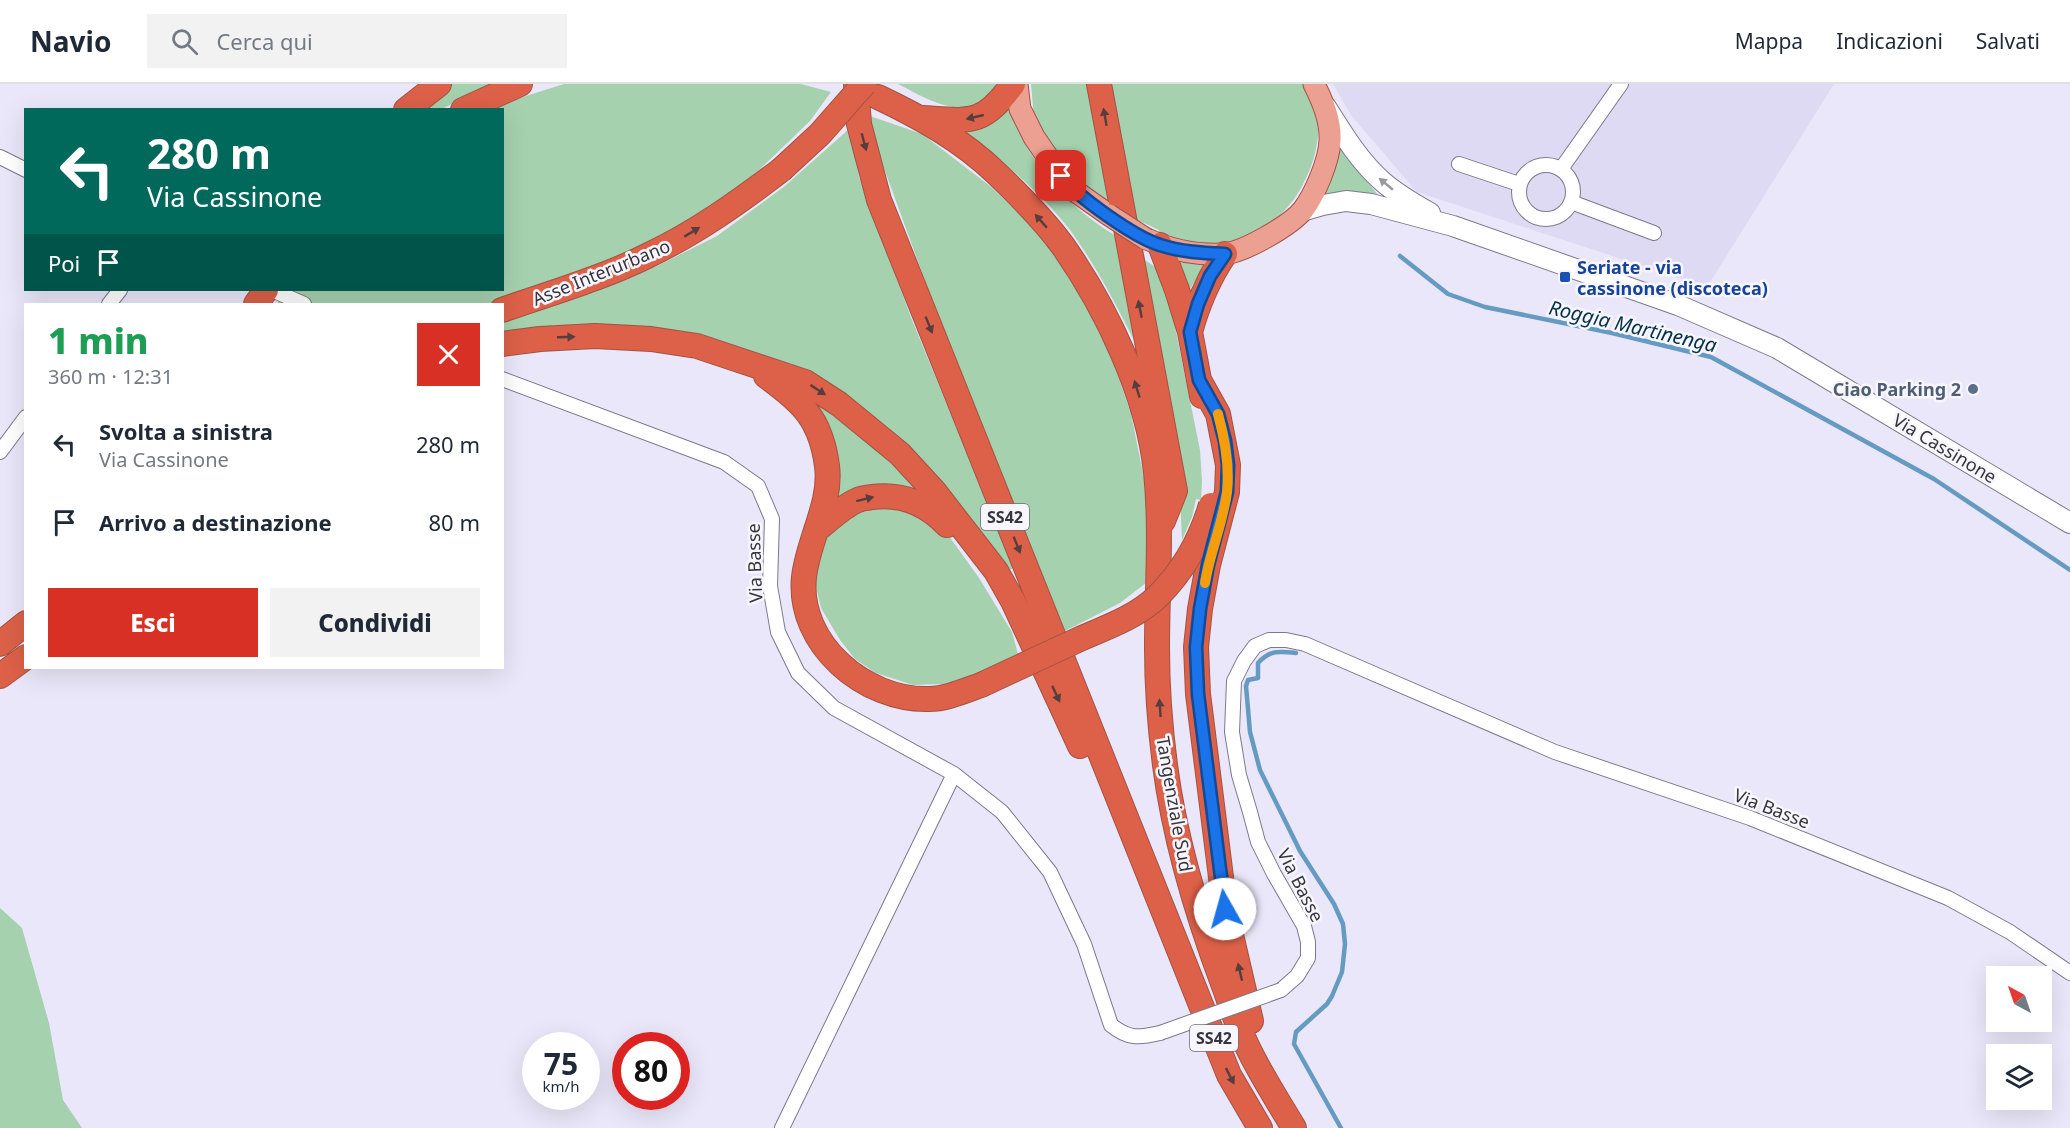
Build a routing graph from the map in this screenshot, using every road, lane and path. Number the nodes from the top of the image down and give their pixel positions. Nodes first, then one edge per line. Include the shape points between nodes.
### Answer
1 (439, 84) edge
2 (520, 84) edge
3 (847, 84) edge
4 (856, 84) edge
5 (1015, 84) edge
6 (1099, 84) edge
7 (1314, 84) edge
8 (1621, 84) edge
9 (871, 90) edge
10 (1325, 106) junction
11 (408, 108) edge
12 (467, 108) edge
13 (922, 118) junction
14 (0, 158) edge
15 (1459, 164) dead end
16 (24, 169) edge
17 (1561, 169) junction
18 (1519, 184) junction
19 (1571, 202) junction
20 (1302, 211) junction
21 (1453, 226) junction
22 (1654, 233) dead end
23 (1153, 242) junction
24 (1225, 254) junction
25 (119, 291) edge
26 (274, 291) edge
27 (110, 303) edge
28 (302, 303) edge
29 (504, 309) edge
30 (1190, 332) junction
31 (505, 344) edge
32 (745, 361) junction
33 (504, 380) edge
34 (1199, 380) junction
35 (24, 420) edge
36 (0, 452) edge
37 (2070, 523) edge
38 (1160, 529) junction
39 (816, 530) junction
40 (24, 625) edge
41 (1031, 641) junction
42 (0, 644) edge
43 (24, 658) edge
44 (0, 676) edge
45 (954, 774) junction
46 (1175, 945) junction
47 (2070, 973) edge
48 (1249, 1050) junction
49 (782, 1128) edge
50 (1260, 1128) edge
51 (1294, 1128) edge

1 - 11 highway
2 - 12 highway
3 - 9 highway
4 -> 46 highway, SS42 via 859,124 879,200
5 -> 13 highway via 986,114 969,119
5 - 23 main road, Via Cassinone, bridge via 1020,109 1034,137 1072,189
38 -> 6 highway, SS42 via 1175,491
7 - 10 main road, Via Cassinone
8 - 17 street
9 - 13 highway
29 -> 9 highway, Asse Interurbano, bridge via 648,256 724,213 781,171
10 - 20 main road, Via Cassinone via 1330,142 1324,170
21 -> 10 main road, Via Cassinone via 1383,182 1359,156
38 -> 13 highway via 1156,470 1146,418 1133,376 1088,288 1062,245 994,171
14 - 16 street
15 - 18 street
17 - 18 street via 1553,165 1536,166
17 - 19 street via 1572,184
18 - 19 street via 1520,200 1526,210 1542,219 1559,216
19 - 22 street
20 - 21 main road, Via Cassinone via 1346,201
20 - 24 main road, Via Cassinone via 1269,236
21 - 37 main road, Via Cassinone via 1678,305 1777,348
23 - 24 main road, Via Cassinone via 1191,252
23 - 30 highway via 1178,290
24 - 30 highway via 1210,276
25 - 27 street
26 - 28 street
30 - 34 highway
31 -> 32 highway via 595,336 651,339 697,346
32 - 39 highway via 797,399 822,441 828,468
32 -> 41 highway via 806,382 900,454 996,571
33 - 45 street, Via Basse via 724,462 758,486 772,519 770,586 778,632 798,673 834,708
34 - 39 highway, bridge via 1214,475 1211,505 1194,549 1178,574 1157,598 1129,617 981,685 931,700 911,699 861,681 837,662 819,638 807,609 804,579
48 -> 34 highway via 1252,1026 1225,909 1198,694 1196,647 1200,609 1227,492 1228,465 1218,414
35 - 36 street
48 -> 38 highway, Tangenziale Sud / SS42 via 1206,937 1175,826 1160,709 1157,650
39 -> 41 highway via 860,499 895,496 928,507 946,523
40 - 42 highway
41 -> 46 highway via 1089,764 1122,846
43 - 44 highway
45 - 47 street, Via Basse, bridge via 1002,812 1050,872 1084,944 1111,1025 1121,1034 1134,1037 1160,1033 1281,990 1297,976 1308,958 1304,926 1258,842 1239,775 1232,732 1234,681 1255,646 1269,640 1305,644 1555,752 1750,818 1948,898 2010,932
45 - 49 street
46 -> 50 highway, SS42 via 1229,1076
48 - 51 highway, Tangenziale Sud / SS42

